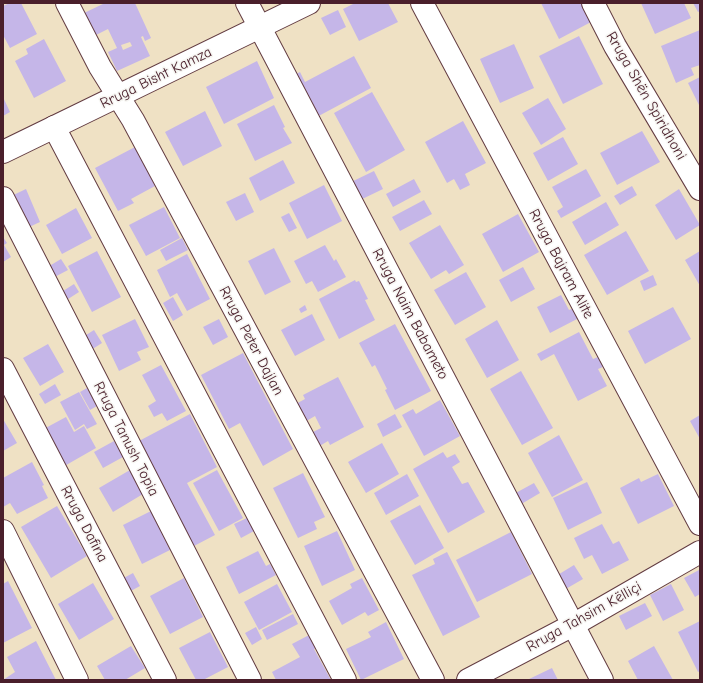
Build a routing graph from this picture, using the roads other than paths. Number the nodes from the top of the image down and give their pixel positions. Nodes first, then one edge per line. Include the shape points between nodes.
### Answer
1 (67, 3) edge
2 (248, 3) edge
3 (308, 3) edge
4 (422, 3) edge
5 (593, 3) edge
6 (260, 28) junction
7 (118, 95) junction
8 (54, 127) junction
9 (3, 152) edge
10 (700, 189) edge
11 (3, 198) edge
12 (3, 369) edge
13 (700, 524) edge
14 (3, 531) edge
15 (700, 552) edge
16 (573, 625) junction
17 (77, 680) edge
18 (165, 680) edge
19 (250, 680) edge
20 (345, 680) edge
21 (433, 680) edge
22 (468, 680) edge
23 (602, 680) edge

1 - 7 street, Rruga Peter Dajlan via 100,67
2 - 6 street, Rruga Naim Babameto
3 - 6 street, Rruga Bisht Kamza
4 - 13 street, Rruga Bajram Alite
5 - 10 street, Rruga Shën Spiridhoni via 615,46
6 - 7 street, Rruga Bisht Kamza
6 - 16 street, Rruga Naim Babameto
7 - 8 street, Rruga Bisht Kamza
7 - 21 street, Rruga Peter Dajlan
8 - 9 street, Rruga Bisht Kamza
8 - 20 street
11 - 19 street, Rruga Tanush Topia
12 - 18 street, Rruga Dafina
14 - 17 street
15 - 16 street, Rruga Tahsim Këlliçi
16 - 22 street, Rruga Tahsim Këlliçi
16 - 23 street, Rruga Naim Babameto

